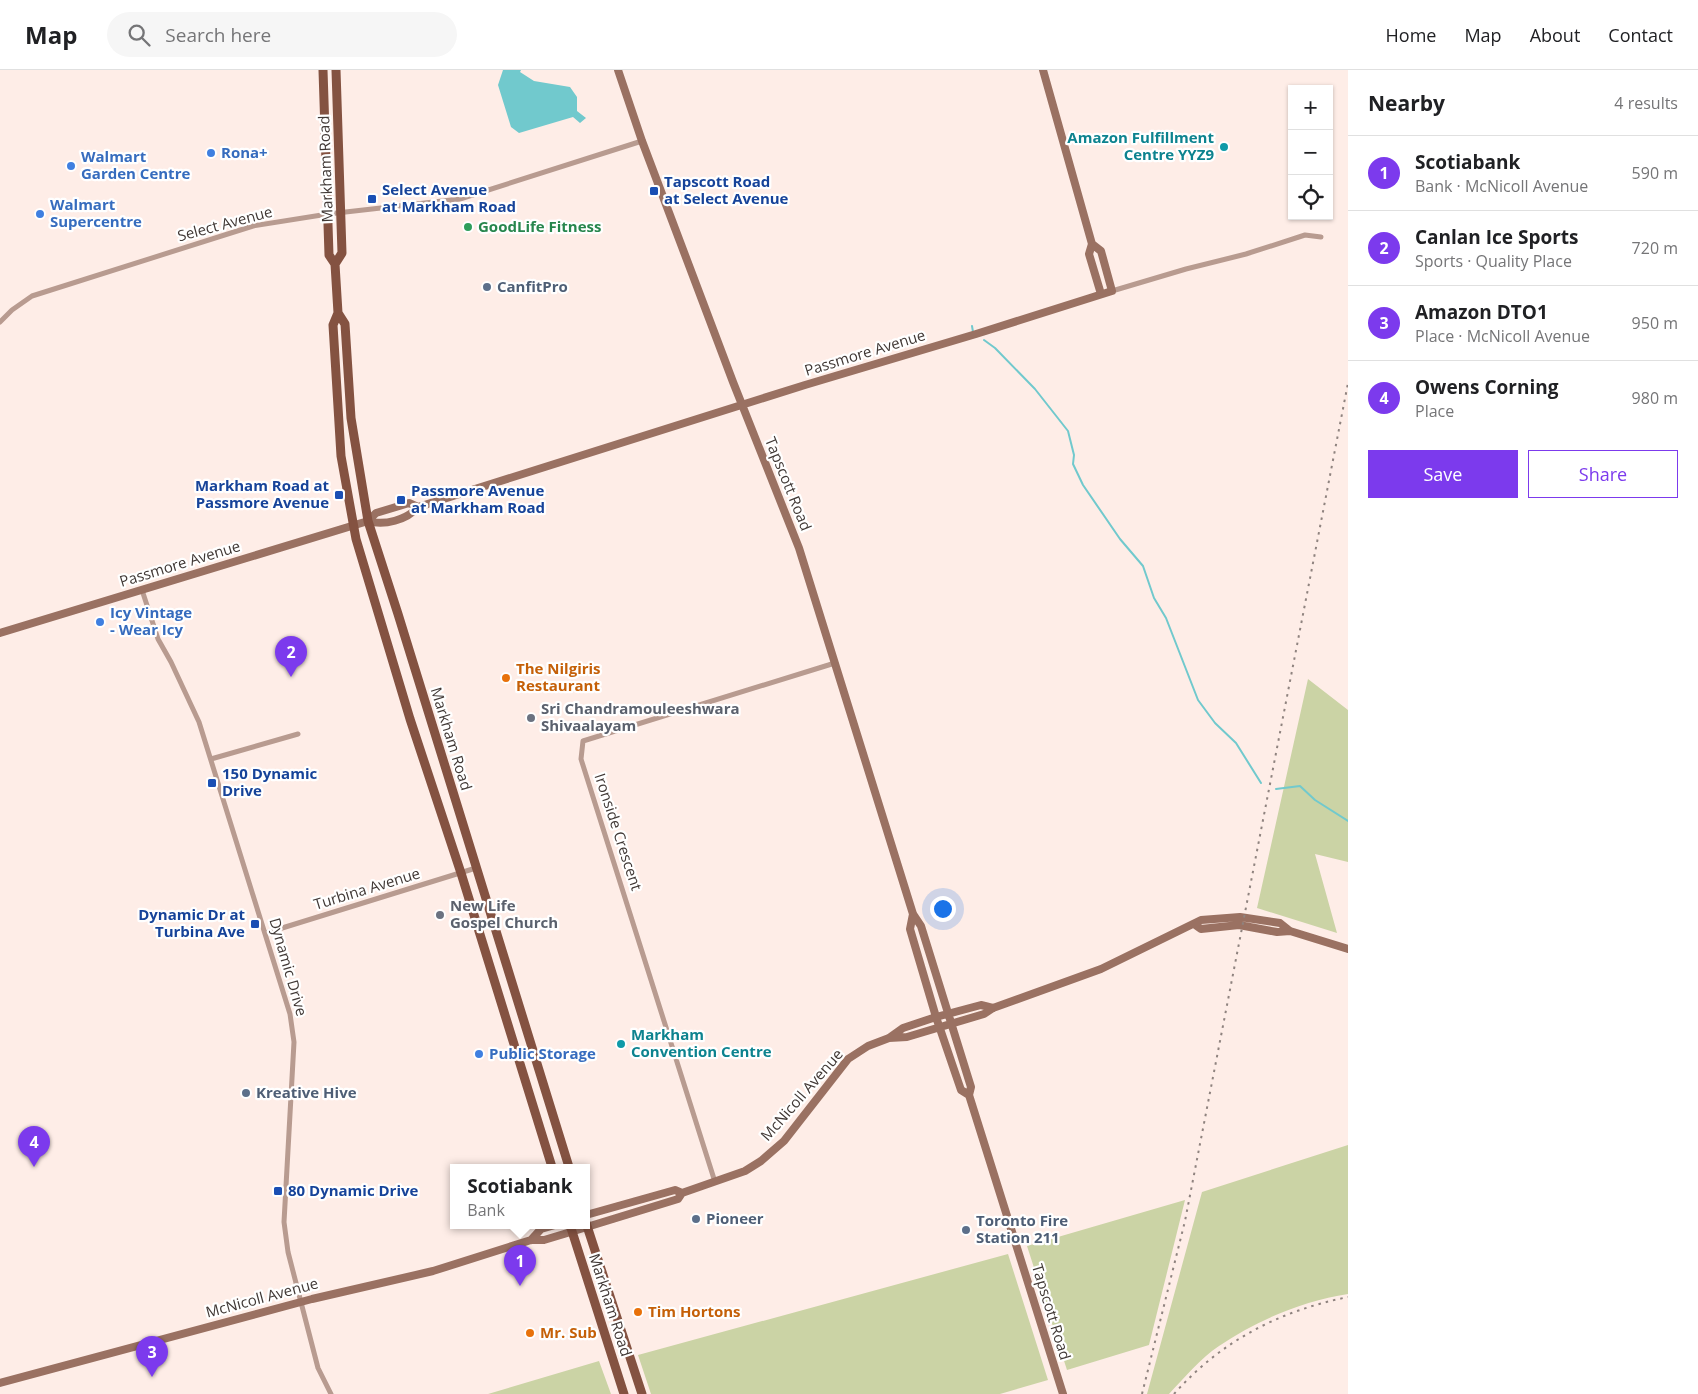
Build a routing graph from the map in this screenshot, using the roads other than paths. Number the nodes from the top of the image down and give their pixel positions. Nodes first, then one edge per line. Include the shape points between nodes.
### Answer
1 (323, 70) edge
2 (336, 70) edge
3 (618, 70) edge
4 (1043, 70) edge
5 (642, 141) junction
6 (342, 213) junction
7 (328, 214) junction
8 (1321, 237) dead end
9 (1092, 244) junction
10 (335, 264) junction
11 (1112, 291) junction
12 (1101, 294) junction
13 (338, 313) junction
14 (0, 322) edge
15 (742, 406) junction
16 (418, 507) junction
17 (368, 521) junction
18 (353, 525) junction
19 (142, 590) junction
20 (0, 633) edge
21 (835, 663) junction
22 (298, 734) dead end
23 (211, 759) junction
24 (476, 868) junction
25 (461, 873) junction
26 (913, 914) junction
27 (266, 933) junction
28 (1348, 949) edge
29 (993, 1008) junction
30 (948, 1013) junction
31 (936, 1016) junction
32 (951, 1023) junction
33 (940, 1027) junction
34 (889, 1038) junction
35 (969, 1095) junction
36 (551, 1164) edge
37 (568, 1164) edge
38 (716, 1182) junction
39 (682, 1193) junction
40 (590, 1214) edge
41 (590, 1224) edge
42 (541, 1229) edge
43 (569, 1229) edge
44 (571, 1229) edge
45 (588, 1229) edge
46 (531, 1240) junction
47 (302, 1302) junction
48 (0, 1383) edge
49 (331, 1394) edge
50 (624, 1394) edge
51 (642, 1394) edge
52 (1063, 1394) edge

1 - 7 main road, Markham Road
2 - 6 main road, Markham Road
3 - 5 street, Tapscott Road
4 - 9 street
5 - 6 street, Select Avenue via 460,199
5 - 15 street, Tapscott Road
6 - 7 street, Select Avenue
6 - 10 main road, Markham Road via 342,253
7 - 10 main road, Markham Road via 329,255
7 - 14 street, Select Avenue via 253,226 32,296
8 - 11 street, Passmore Avenue via 1305,235
9 - 11 street via 1100,251
9 - 12 street via 1090,254
10 - 13 main road, Markham Road
11 - 12 street, Passmore Avenue
12 - 15 street, Passmore Avenue
13 - 17 main road, Markham Road via 345,324 351,418
13 - 18 main road, Markham Road via 333,325 342,456
15 - 16 street, Passmore Avenue
15 - 21 street, Tapscott Road via 799,548
16 - 17 street, Passmore Avenue via 409,504 376,513
16 - 17 street, Passmore Avenue via 411,516 379,524
17 - 18 street, Passmore Avenue
17 - 24 main road, Markham Road
18 - 19 street, Passmore Avenue
18 - 25 main road, Markham Road via 410,719
19 - 20 street, Passmore Avenue
19 - 23 street, Dynamic Drive via 158,639 199,722
21 - 26 street, Tapscott Road
21 - 38 street, Ironside Crescent via 583,741 582,759
22 - 23 street
23 - 27 street, Dynamic Drive
24 - 25 street, Turbina Avenue
24 - 37 main road, Markham Road
25 - 27 street, Turbina Avenue
25 - 36 main road, Markham Road
26 - 30 street, Tapscott Road via 921,926
26 - 31 street, Tapscott Road via 910,929
27 - 47 street, Dynamic Drive via 288,1004 294,1042 284,1222 288,1252
28 - 29 street, McNicoll Avenue via 1290,931 1277,932 1239,925 1201,929 1194,924 1101,969
29 - 30 street, McNicoll Avenue via 981,1005
29 - 32 street, McNicoll Avenue via 984,1014
30 - 31 street, McNicoll Avenue
30 - 32 street, Tapscott Road
31 - 33 street, Tapscott Road
31 - 34 street, McNicoll Avenue via 904,1028
32 - 33 street, McNicoll Avenue
32 - 35 street, Tapscott Road via 971,1087
33 - 34 street, McNicoll Avenue via 907,1037
33 - 35 street, Tapscott Road via 961,1090
34 - 38 street, McNicoll Avenue via 848,1059 784,1141 761,1161
35 - 52 street, Tapscott Road
38 - 39 street, McNicoll Avenue
39 - 40 street, McNicoll Avenue via 675,1190
39 - 41 street, McNicoll Avenue via 678,1199
42 - 46 street, McNicoll Avenue
43 - 46 street, McNicoll Avenue via 544,1240
44 - 50 main road, Markham Road
45 - 51 main road, Markham Road
46 - 47 street, McNicoll Avenue via 433,1271
47 - 48 street, McNicoll Avenue
47 - 49 street, Dynamic Drive via 318,1368

